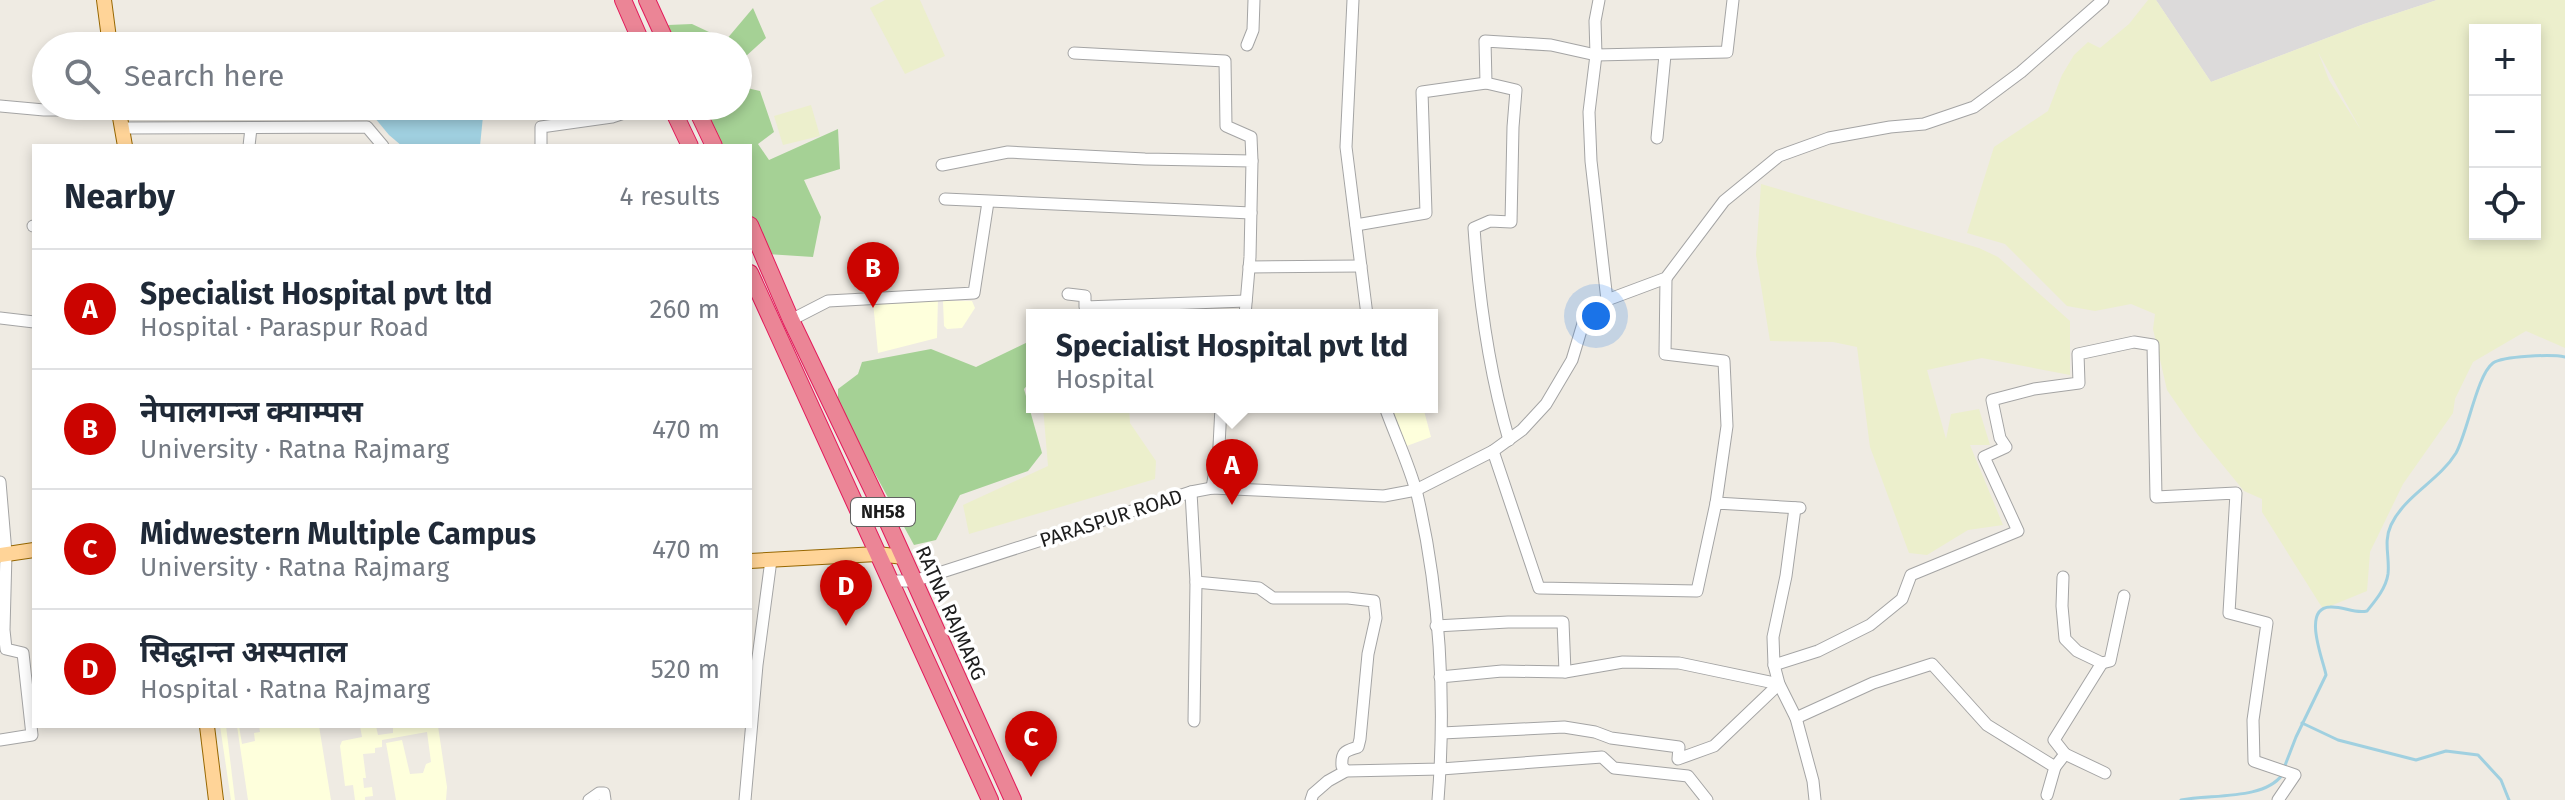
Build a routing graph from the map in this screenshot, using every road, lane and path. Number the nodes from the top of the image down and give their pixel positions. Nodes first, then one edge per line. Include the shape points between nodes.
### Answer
1 (104, 0) edge
2 (623, 0) edge
3 (647, 0) edge
4 (1254, 0) edge
5 (1353, 0) edge
6 (1599, 0) edge
7 (1733, 0) edge
8 (2099, 2) edge
9 (108, 32) edge
10 (637, 32) edge
11 (662, 32) edge
12 (1247, 45) dead end
13 (1074, 53) dead end
14 (1596, 55) junction
15 (1665, 55) junction
16 (1486, 83) junction
17 (0, 106) edge
18 (32, 109) edge
19 (120, 120) edge
20 (591, 120) edge
21 (678, 120) edge
22 (702, 120) edge
23 (122, 128) junction
24 (251, 128) junction
25 (1657, 138) dead end
26 (125, 144) edge
27 (249, 144) edge
28 (381, 144) edge
29 (541, 144) edge
30 (689, 144) edge
31 (713, 144) edge
32 (1252, 161) junction
33 (942, 165) dead end
34 (945, 199) dead end
35 (988, 202) junction
36 (1251, 213) junction
37 (1356, 225) junction
38 (752, 234) edge
39 (757, 257) edge
40 (1361, 266) junction
41 (1249, 267) junction
42 (752, 277) edge
43 (1666, 278) junction
44 (1068, 294) dead end
45 (1607, 300) junction
46 (1246, 301) junction
47 (1245, 309) edge
48 (1366, 309) edge
49 (0, 318) edge
50 (791, 320) junction
51 (32, 322) edge
52 (1220, 413) edge
53 (1387, 413) edge
54 (1509, 440) junction
55 (1493, 451) junction
56 (0, 482) edge
57 (1212, 488) junction
58 (1416, 490) junction
59 (1191, 492) junction
60 (1716, 503) junction
61 (32, 550) edge
62 (3, 554) edge
63 (877, 554) junction
64 (904, 557) junction
65 (771, 560) junction
66 (752, 561) edge
67 (2063, 577) dead end
68 (889, 581) junction
69 (914, 581) junction
70 (1196, 582) junction
71 (2124, 596) dead end
72 (1436, 626) junction
73 (2102, 663) junction
74 (1774, 665) junction
75 (1565, 672) junction
76 (1440, 677) junction
77 (1779, 684) junction
78 (1796, 718) junction
79 (1194, 721) dead end
80 (207, 728) edge
81 (1442, 733) junction
82 (0, 740) edge
83 (2065, 754) junction
84 (2055, 767) junction
85 (1441, 769) junction
86 (1346, 771) junction
87 (2105, 773) dead end
88 (2047, 795) dead end
89 (216, 800) edge
90 (589, 800) edge
91 (605, 800) edge
92 (745, 800) edge
93 (990, 800) edge
94 (1013, 800) edge
95 (1311, 800) edge
96 (1438, 800) edge
97 (1707, 800) edge
98 (1815, 800) edge
99 (2278, 800) edge

1 - 9 main road
2 - 10 highway
3 - 11 highway
4 - 12 street
5 - 37 street via 1346,147
6 - 14 street
7 - 15 street via 1727,52
8 - 43 street via 1974,107 1924,124 1829,138 1779,156 1724,201
13 - 32 street via 1225,61 1226,126 1251,137
14 - 15 street
14 - 16 street via 1551,45 1485,41
14 - 45 street via 1589,112 1591,161
15 - 25 street
16 - 37 street via 1422,92 1426,213
16 - 54 street via 1516,90 1511,222 1490,221 1474,228 1494,382
17 - 18 street
19 - 23 main road
20 - 29 street via 541,127
21 - 30 highway
22 - 31 highway
23 - 24 street
23 - 26 main road
24 - 27 street
24 - 28 street via 367,127
32 - 33 street via 1008,152
32 - 36 street
34 - 35 street
35 - 36 street
35 - 50 street via 974,293 828,301
36 - 41 street
37 - 40 street
38 - 39 highway, RATNA RAJMARG / NH58
39 - 50 highway, RATNA RAJMARG / NH58
40 - 41 street
40 - 48 street
41 - 46 street
42 - 63 highway, RATNA RAJMARG / NH58
43 - 45 street, PARASPUR ROAD
43 - 60 street via 1665,354 1724,361 1727,426
44 - 46 street via 1085,296 1085,307
45 - 54 street, PARASPUR ROAD via 1585,317 1572,360 1546,404
46 - 47 street
49 - 51 street
50 - 64 highway, RATNA RAJMARG / NH58
52 - 57 street
53 - 58 street
54 - 55 street, PARASPUR ROAD
55 - 58 street, PARASPUR ROAD
55 - 60 street via 1539,588 1697,591
56 - 62 street
57 - 58 street, PARASPUR ROAD via 1384,496
57 - 59 street, PARASPUR ROAD
58 - 72 street
59 - 69 street, PARASPUR ROAD
59 - 70 street
60 - 74 street via 1798,508 1773,637
61 - 62 main road
62 - 82 street via 6,649 23,653 32,735
63 - 64 main road
63 - 65 main road
63 - 68 highway, RATNA RAJMARG / NH58
64 - 69 highway, RATNA RAJMARG / NH58
65 - 66 main road
65 - 92 street
67 - 73 street via 2065,639
68 - 69 street, PARASPUR ROAD
68 - 93 highway, RATNA RAJMARG / NH58
69 - 94 highway, RATNA RAJMARG / NH58
70 - 79 street
70 - 86 street via 1259,588 1273,598 1374,601 1360,739 1358,747 1343,753
71 - 73 street via 2110,661
72 - 75 street via 1563,622
72 - 76 street
73 - 83 street via 2054,740
74 - 77 street
74 - 99 street via 1870,625 1902,599 1911,575 2018,531 1984,457 2006,447 1992,400 2079,383 2078,354 2134,342 2153,345 2156,497 2236,493 2229,613 2267,623 2253,720 2254,761 2295,775
75 - 76 street
75 - 77 street via 1623,662 1679,663
76 - 81 street
77 - 78 street
77 - 81 street via 1714,746 1678,759 1679,747 1564,727
78 - 84 street via 1873,683 1932,664 1987,725
78 - 98 street
80 - 89 main road
81 - 85 street
83 - 84 street
83 - 87 street
84 - 88 street
85 - 86 street
85 - 96 street
85 - 97 street via 1602,757 1614,768 1688,776
86 - 95 street
90 - 91 street via 604,793

